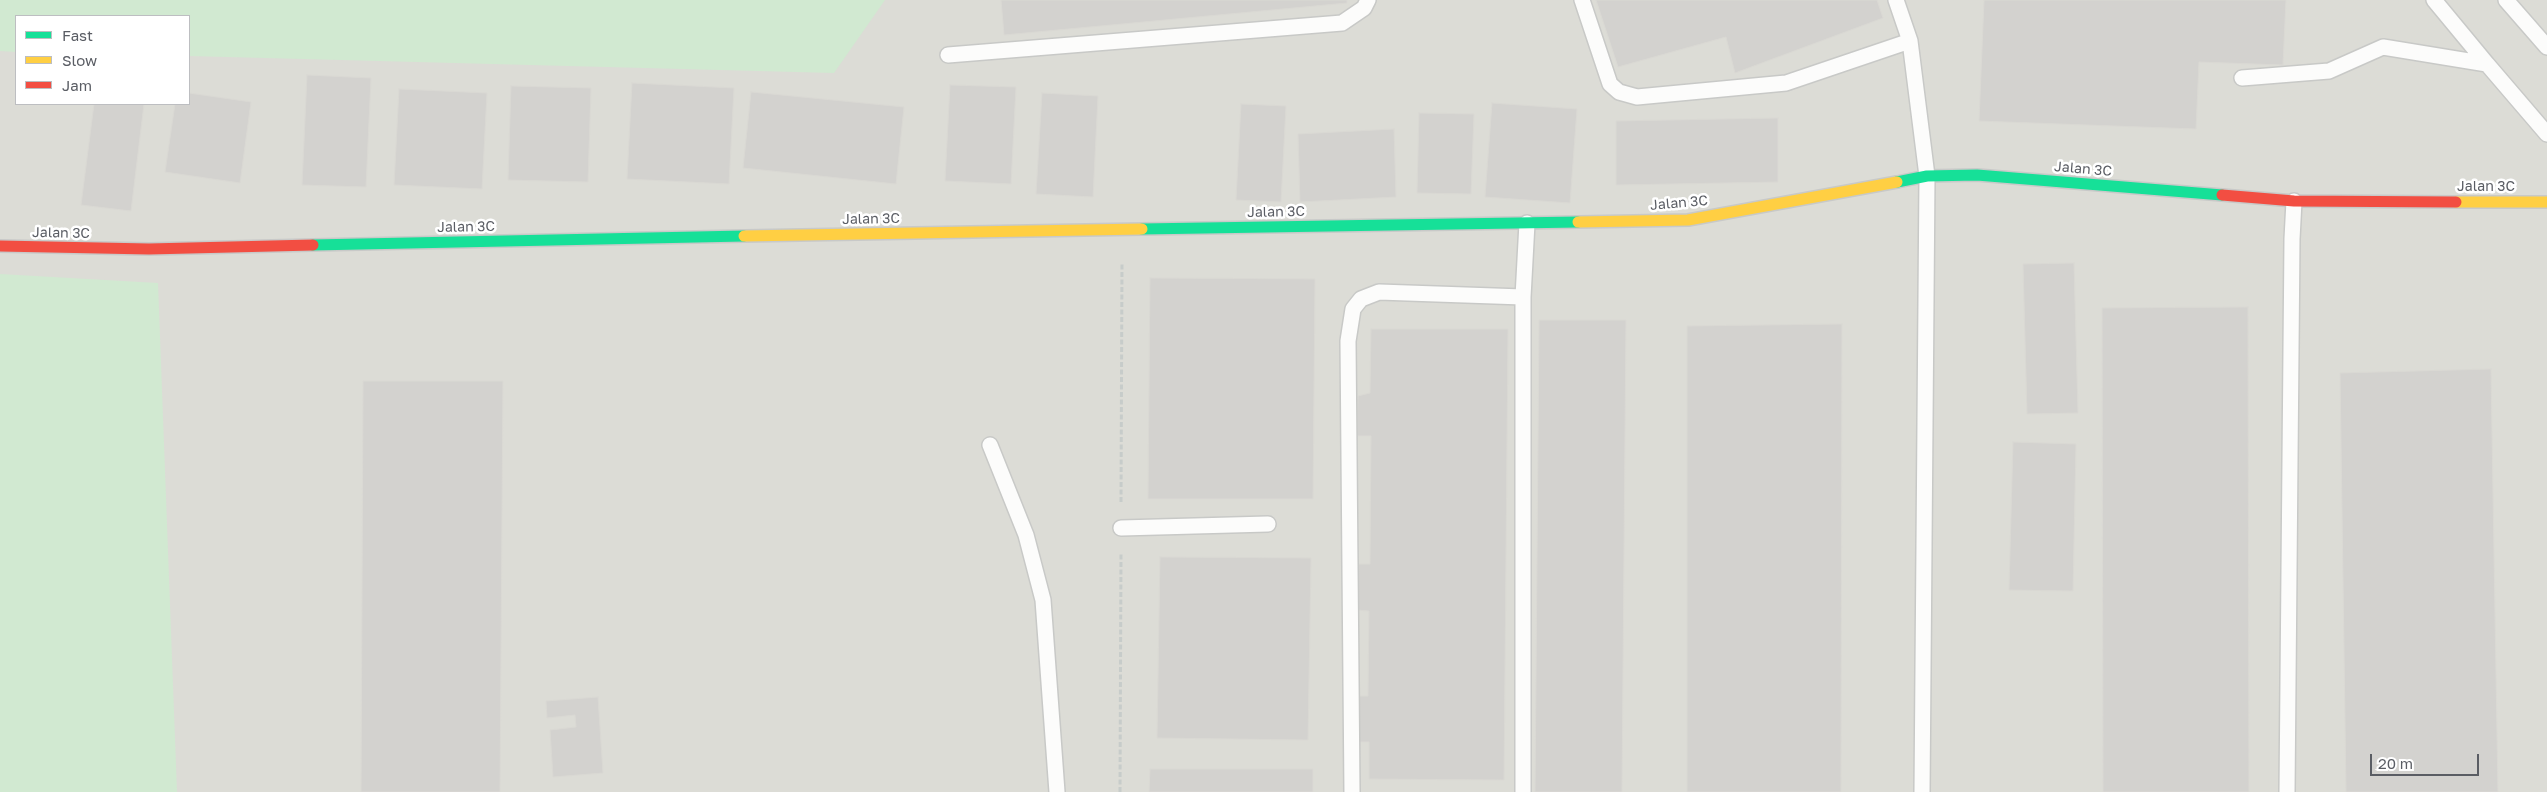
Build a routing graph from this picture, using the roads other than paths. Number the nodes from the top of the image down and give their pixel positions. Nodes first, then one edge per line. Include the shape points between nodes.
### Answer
1 (1368, 0) edge
2 (1582, 0) edge
3 (1896, 0) edge
4 (2434, 0) edge
5 (2506, 0) edge
6 (1910, 41) junction
7 (2547, 46) edge
8 (948, 55) dead end
9 (2487, 64) junction
10 (2242, 78) dead end
11 (2547, 134) edge
12 (1927, 176) junction
13 (2294, 201) junction
14 (2547, 202) edge
15 (1527, 223) junction
16 (0, 246) edge
17 (1523, 297) junction
18 (990, 445) dead end
19 (1268, 524) dead end
20 (1121, 528) dead end
21 (1057, 792) edge
22 (1352, 792) edge
23 (1522, 792) edge
24 (1922, 792) edge
25 (2287, 792) edge

1 - 8 lane via 1364,8 1342,23
2 - 6 lane via 1610,84 1619,92 1637,97 1786,83
3 - 6 lane
4 - 9 lane
5 - 7 lane
6 - 12 lane
9 - 10 lane via 2384,47 2329,71
9 - 11 lane
12 - 13 street, Jalan 3C via 1977,175
12 - 15 street, Jalan 3C via 1688,220
12 - 24 lane
13 - 14 street, Jalan 3C
13 - 25 lane
15 - 16 street, Jalan 3C via 149,249
15 - 17 lane
17 - 22 lane via 1379,292 1361,299 1353,308 1348,341
17 - 23 lane
18 - 21 lane via 1026,535 1043,600
19 - 20 lane

